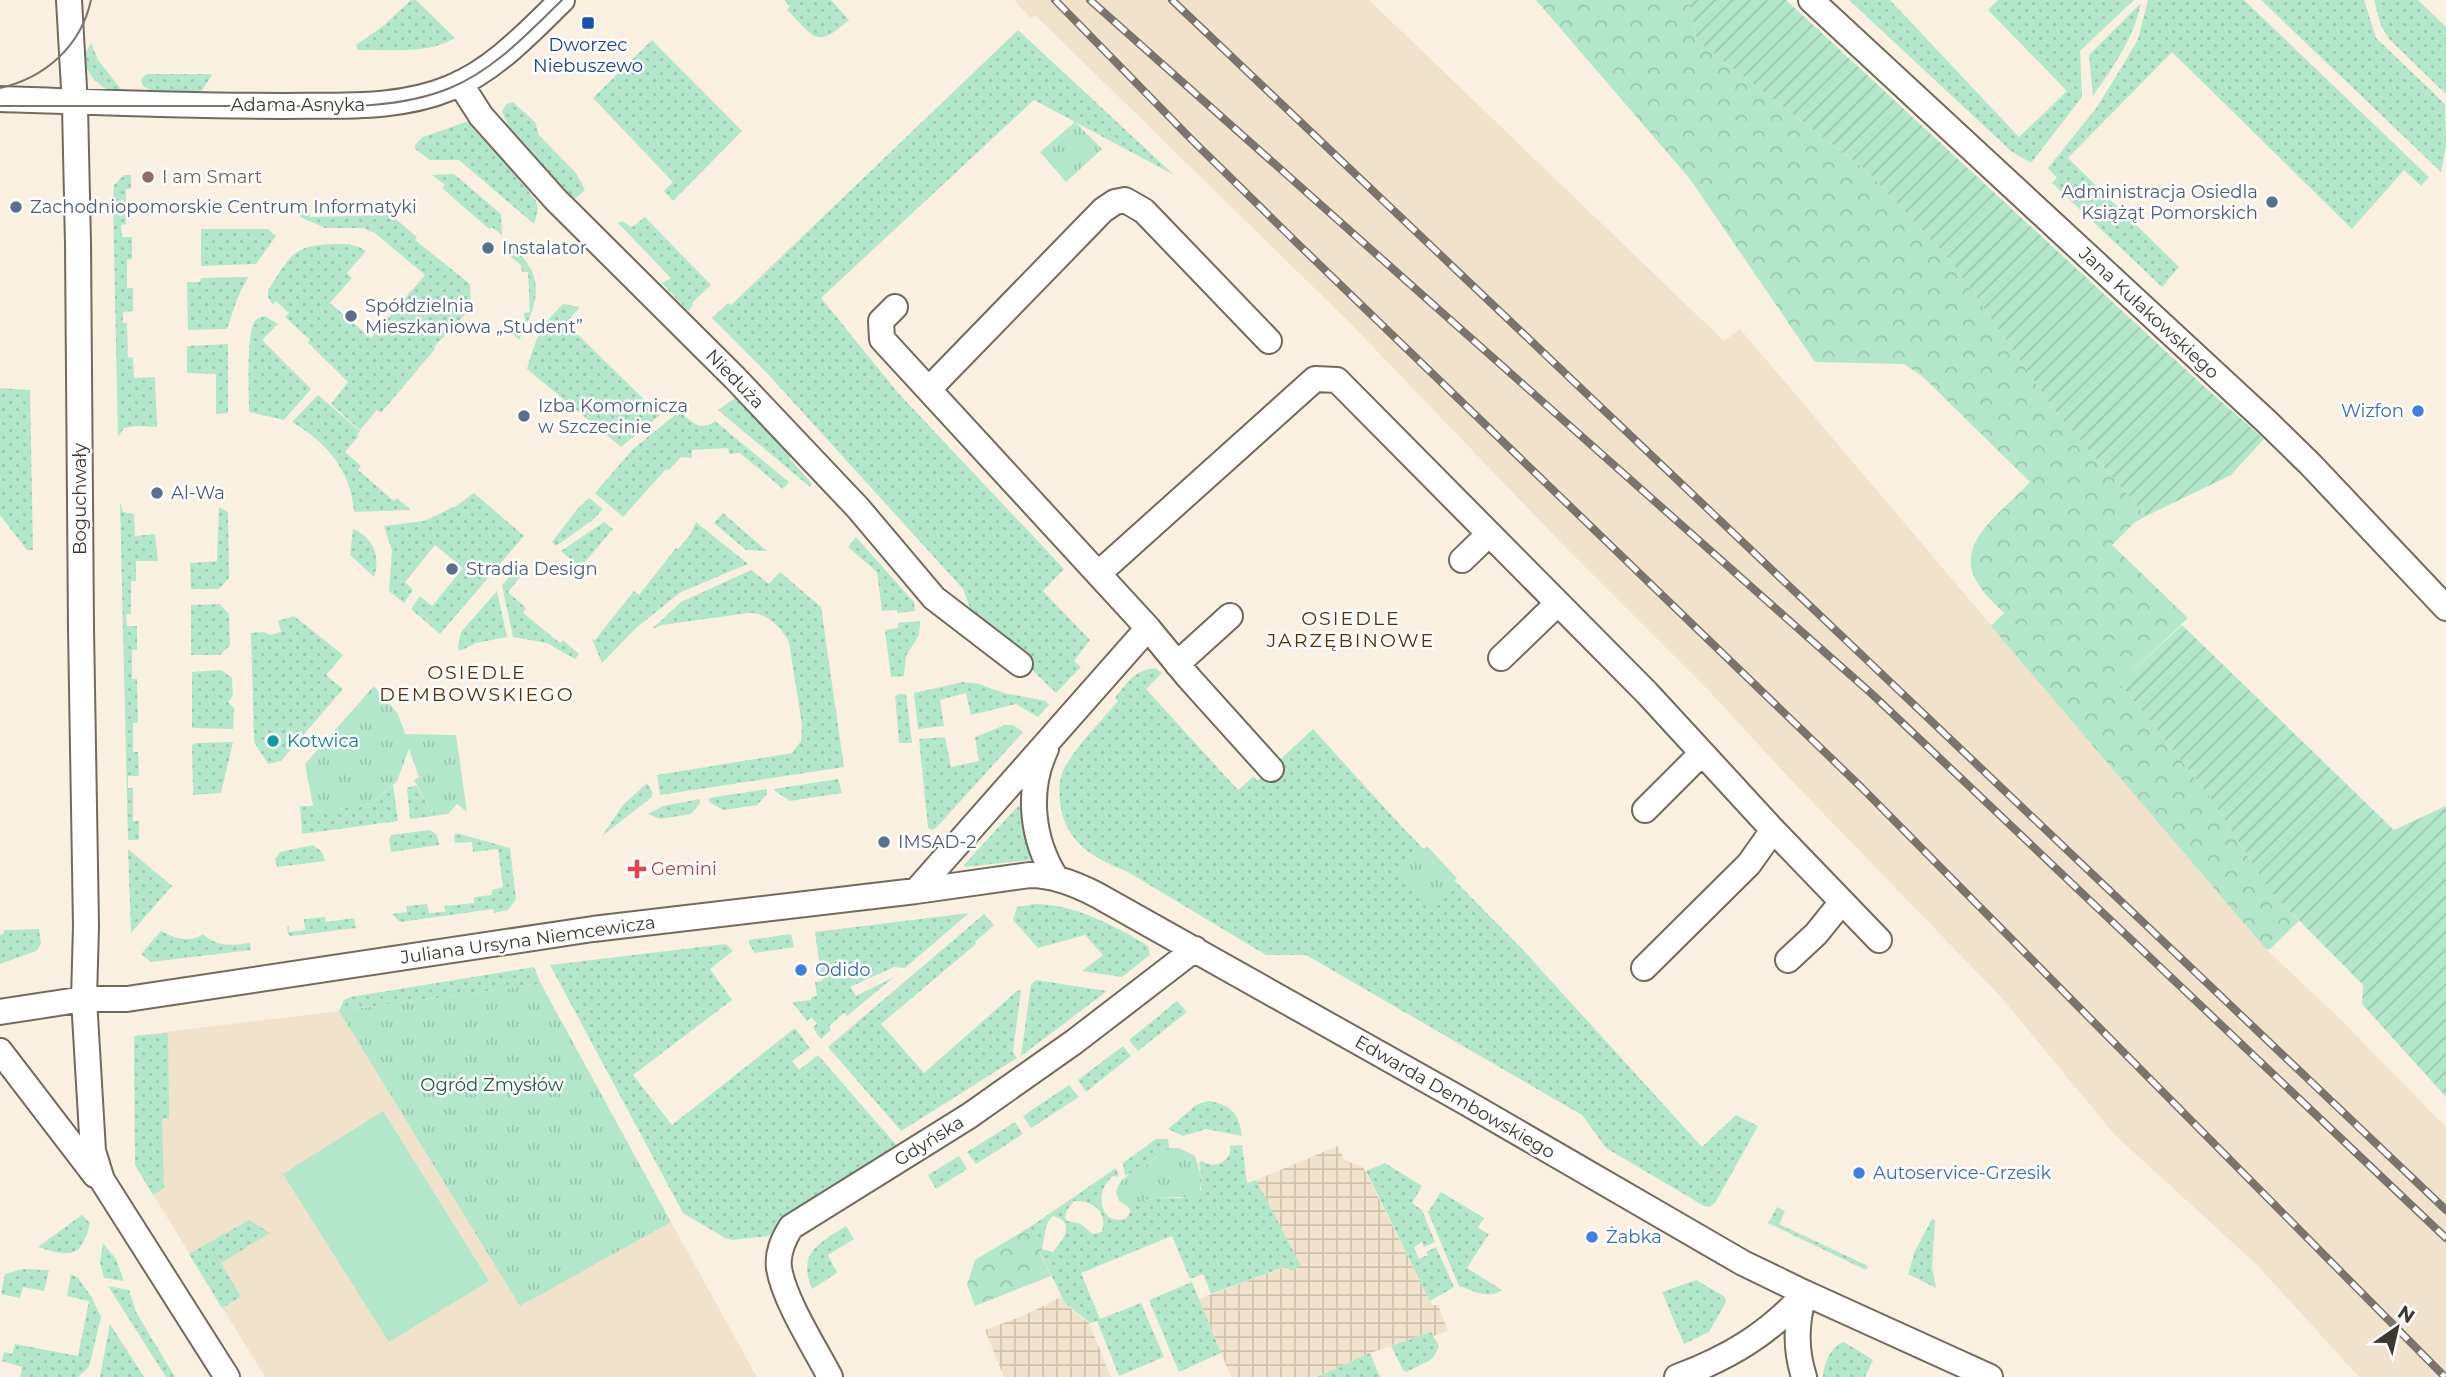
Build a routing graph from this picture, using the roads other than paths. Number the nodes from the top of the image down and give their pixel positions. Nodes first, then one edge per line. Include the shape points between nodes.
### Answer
1 (69, 0) edge
2 (562, 0) edge
3 (1811, 0) edge
4 (460, 83) junction
5 (0, 99) edge
6 (75, 101) junction
7 (895, 307) dead end
8 (1269, 341) dead end
9 (929, 389) junction
10 (1488, 535) junction
11 (1462, 561) dead end
12 (1099, 573) junction
13 (1558, 603) junction
14 (2446, 608) edge
15 (1230, 616) dead end
16 (1148, 628) junction
17 (1501, 658) dead end
18 (1020, 664) dead end
19 (1177, 664) junction
20 (1052, 736) junction
21 (1702, 753) junction
22 (1271, 769) dead end
23 (1645, 810) dead end
24 (1773, 830) junction
25 (1056, 878) junction
26 (916, 891) junction
27 (1841, 903) junction
28 (1879, 940) dead end
29 (1195, 949) junction
30 (1788, 960) dead end
31 (1644, 968) dead end
32 (84, 999) junction
33 (0, 1012) edge
34 (0, 1051) edge
35 (119, 1206) junction
36 (1805, 1293) junction
37 (227, 1377) edge
38 (830, 1377) edge
39 (1677, 1377) edge
40 (1804, 1377) edge
41 (1990, 1377) edge

1 - 6 street, Boguchwały
2 - 4 street, Adama Asnyka via 507,52
3 - 14 street, Jana Kułakowskiego via 2266,421
4 - 6 street, Adama Asnyka via 422,97 365,105
4 - 18 street, Nieduża via 477,110 555,199 735,378 858,508 934,598
5 - 6 street, Adama Asnyka
6 - 32 street, Boguchwały
7 - 9 street via 881,321 882,339
8 - 9 street via 1144,211 1125,200 1103,211
9 - 12 street
10 - 11 street
10 - 12 street via 1353,394 1337,380 1315,379
10 - 13 street
12 - 16 street
13 - 17 street
13 - 21 street
15 - 19 street
16 - 19 street
16 - 20 street
19 - 22 street
20 - 25 street via 1038,768 1034,811 1037,838
20 - 26 street
21 - 23 street
21 - 24 street
24 - 27 street
24 - 31 street via 1749,864
25 - 26 street, Juliana Ursyna Niemcewicza via 1030,875
25 - 29 street, Edwarda Dembowskiego
26 - 32 street, Juliana Ursyna Niemcewicza via 593,929 127,999
27 - 28 street
27 - 30 street
29 - 36 street, Edwarda Dembowskiego via 1643,1207
29 - 38 street, Gdyńska via 969,1116 791,1227 781,1246 780,1270
32 - 33 street, Juliana Ursyna Niemcewicza
32 - 35 street, Boguchwały via 93,1151 102,1180
34 - 35 street
35 - 37 street
36 - 39 street via 1748,1344
36 - 40 street via 1797,1341
36 - 41 street, Edwarda Dembowskiego

